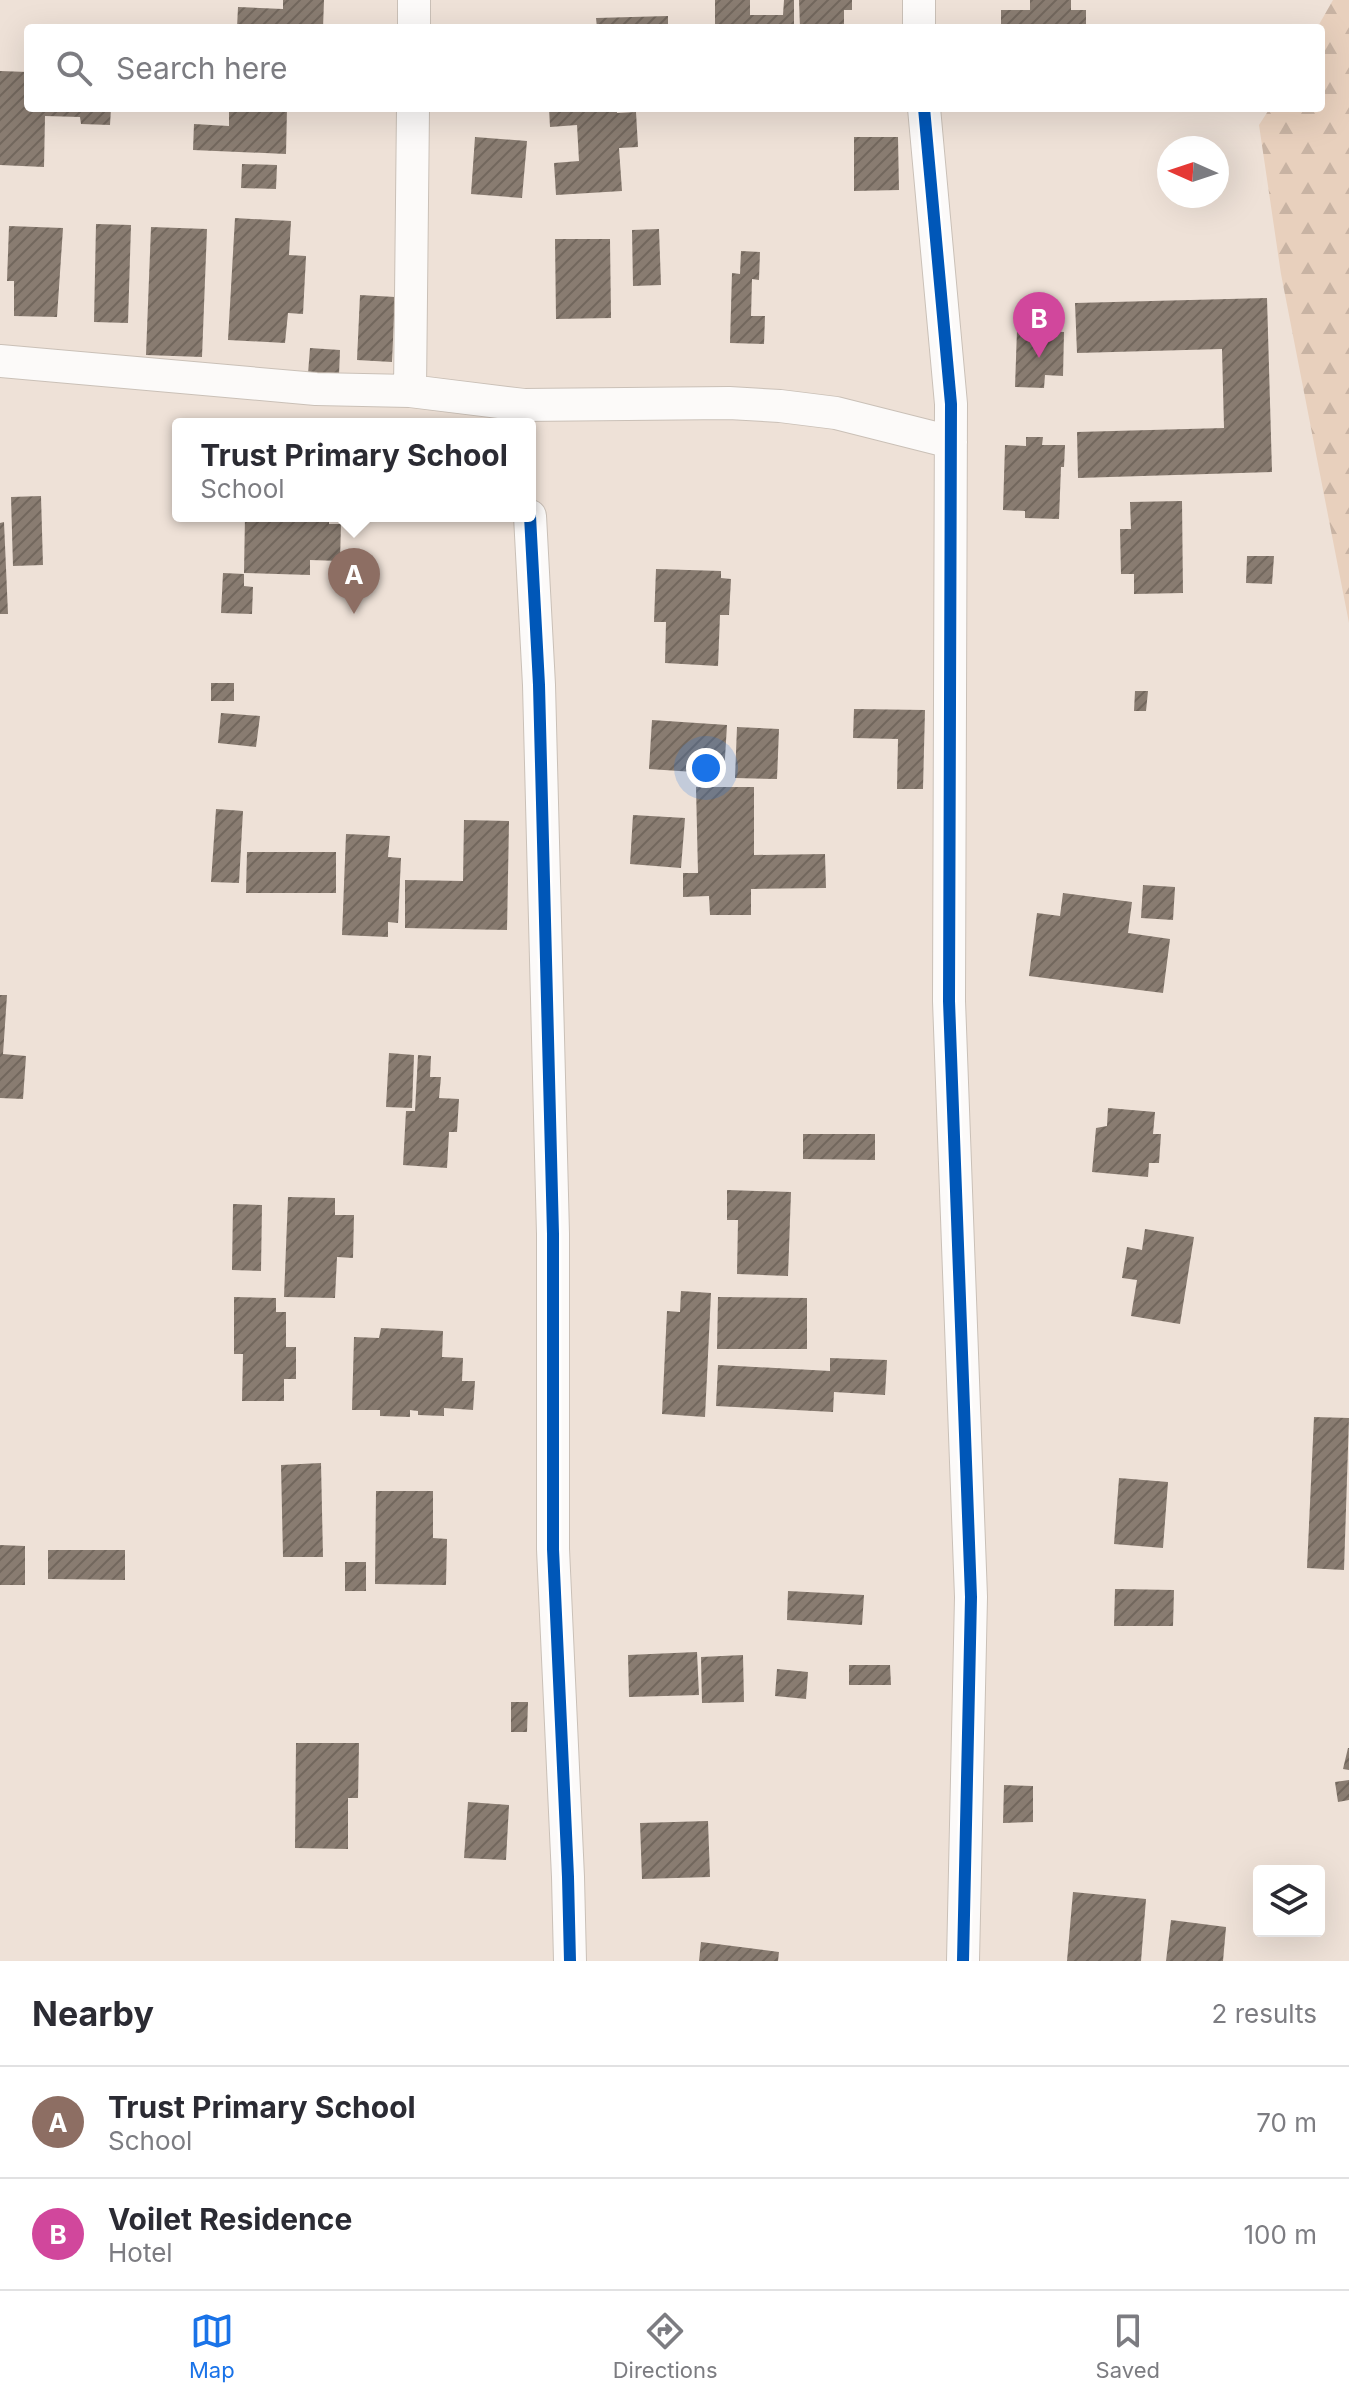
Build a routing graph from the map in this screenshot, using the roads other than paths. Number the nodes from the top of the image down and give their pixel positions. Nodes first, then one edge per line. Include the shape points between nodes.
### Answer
1 (414, 0) edge
2 (919, 0) edge
3 (414, 24) edge
4 (919, 24) edge
5 (413, 112) edge
6 (924, 112) edge
7 (0, 361) edge
8 (410, 391) junction
9 (524, 415) edge
10 (951, 442) junction
11 (530, 522) edge
12 (570, 1961) edge
13 (963, 1961) edge

1 - 3 street
2 - 4 street
5 - 8 street
6 - 10 street
7 - 8 street via 316,389
8 - 9 street
9 - 10 street via 729,403 780,406 836,413
10 - 13 street via 949,1001 971,1597
11 - 12 street via 553,1234 553,1549

